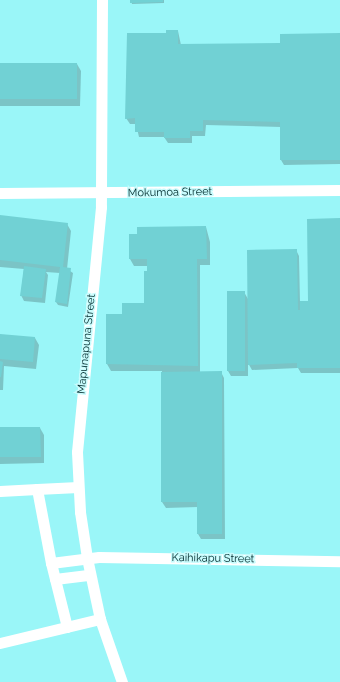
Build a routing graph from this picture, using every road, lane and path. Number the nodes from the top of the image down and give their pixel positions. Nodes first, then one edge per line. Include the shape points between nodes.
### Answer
1 (102, 0) edge
2 (340, 190) edge
3 (0, 193) edge
4 (101, 194) junction
5 (78, 487) junction
6 (37, 489) junction
7 (0, 491) edge
8 (87, 558) junction
9 (340, 561) edge
10 (51, 562) junction
11 (90, 575) junction
12 (55, 579) junction
13 (100, 619) junction
14 (67, 627) junction
15 (0, 644) edge
16 (122, 682) edge

1 - 4 street, Mapunapuna Street
2 - 4 street, Mokumoa Street
3 - 4 street, Mokumoa Street
4 - 5 street, Mapunapuna Street via 77,452
5 - 6 street
5 - 8 street, Mapunapuna Street
6 - 7 street
6 - 10 street
8 - 9 street, Kaihikapu Street
8 - 10 street, Kaihikapu Street
8 - 11 street, Mapunapuna Street
10 - 12 street
11 - 12 street
11 - 13 street, Mapunapuna Street
12 - 14 street
13 - 14 street
13 - 16 street, Mapunapuna Street
14 - 15 street

